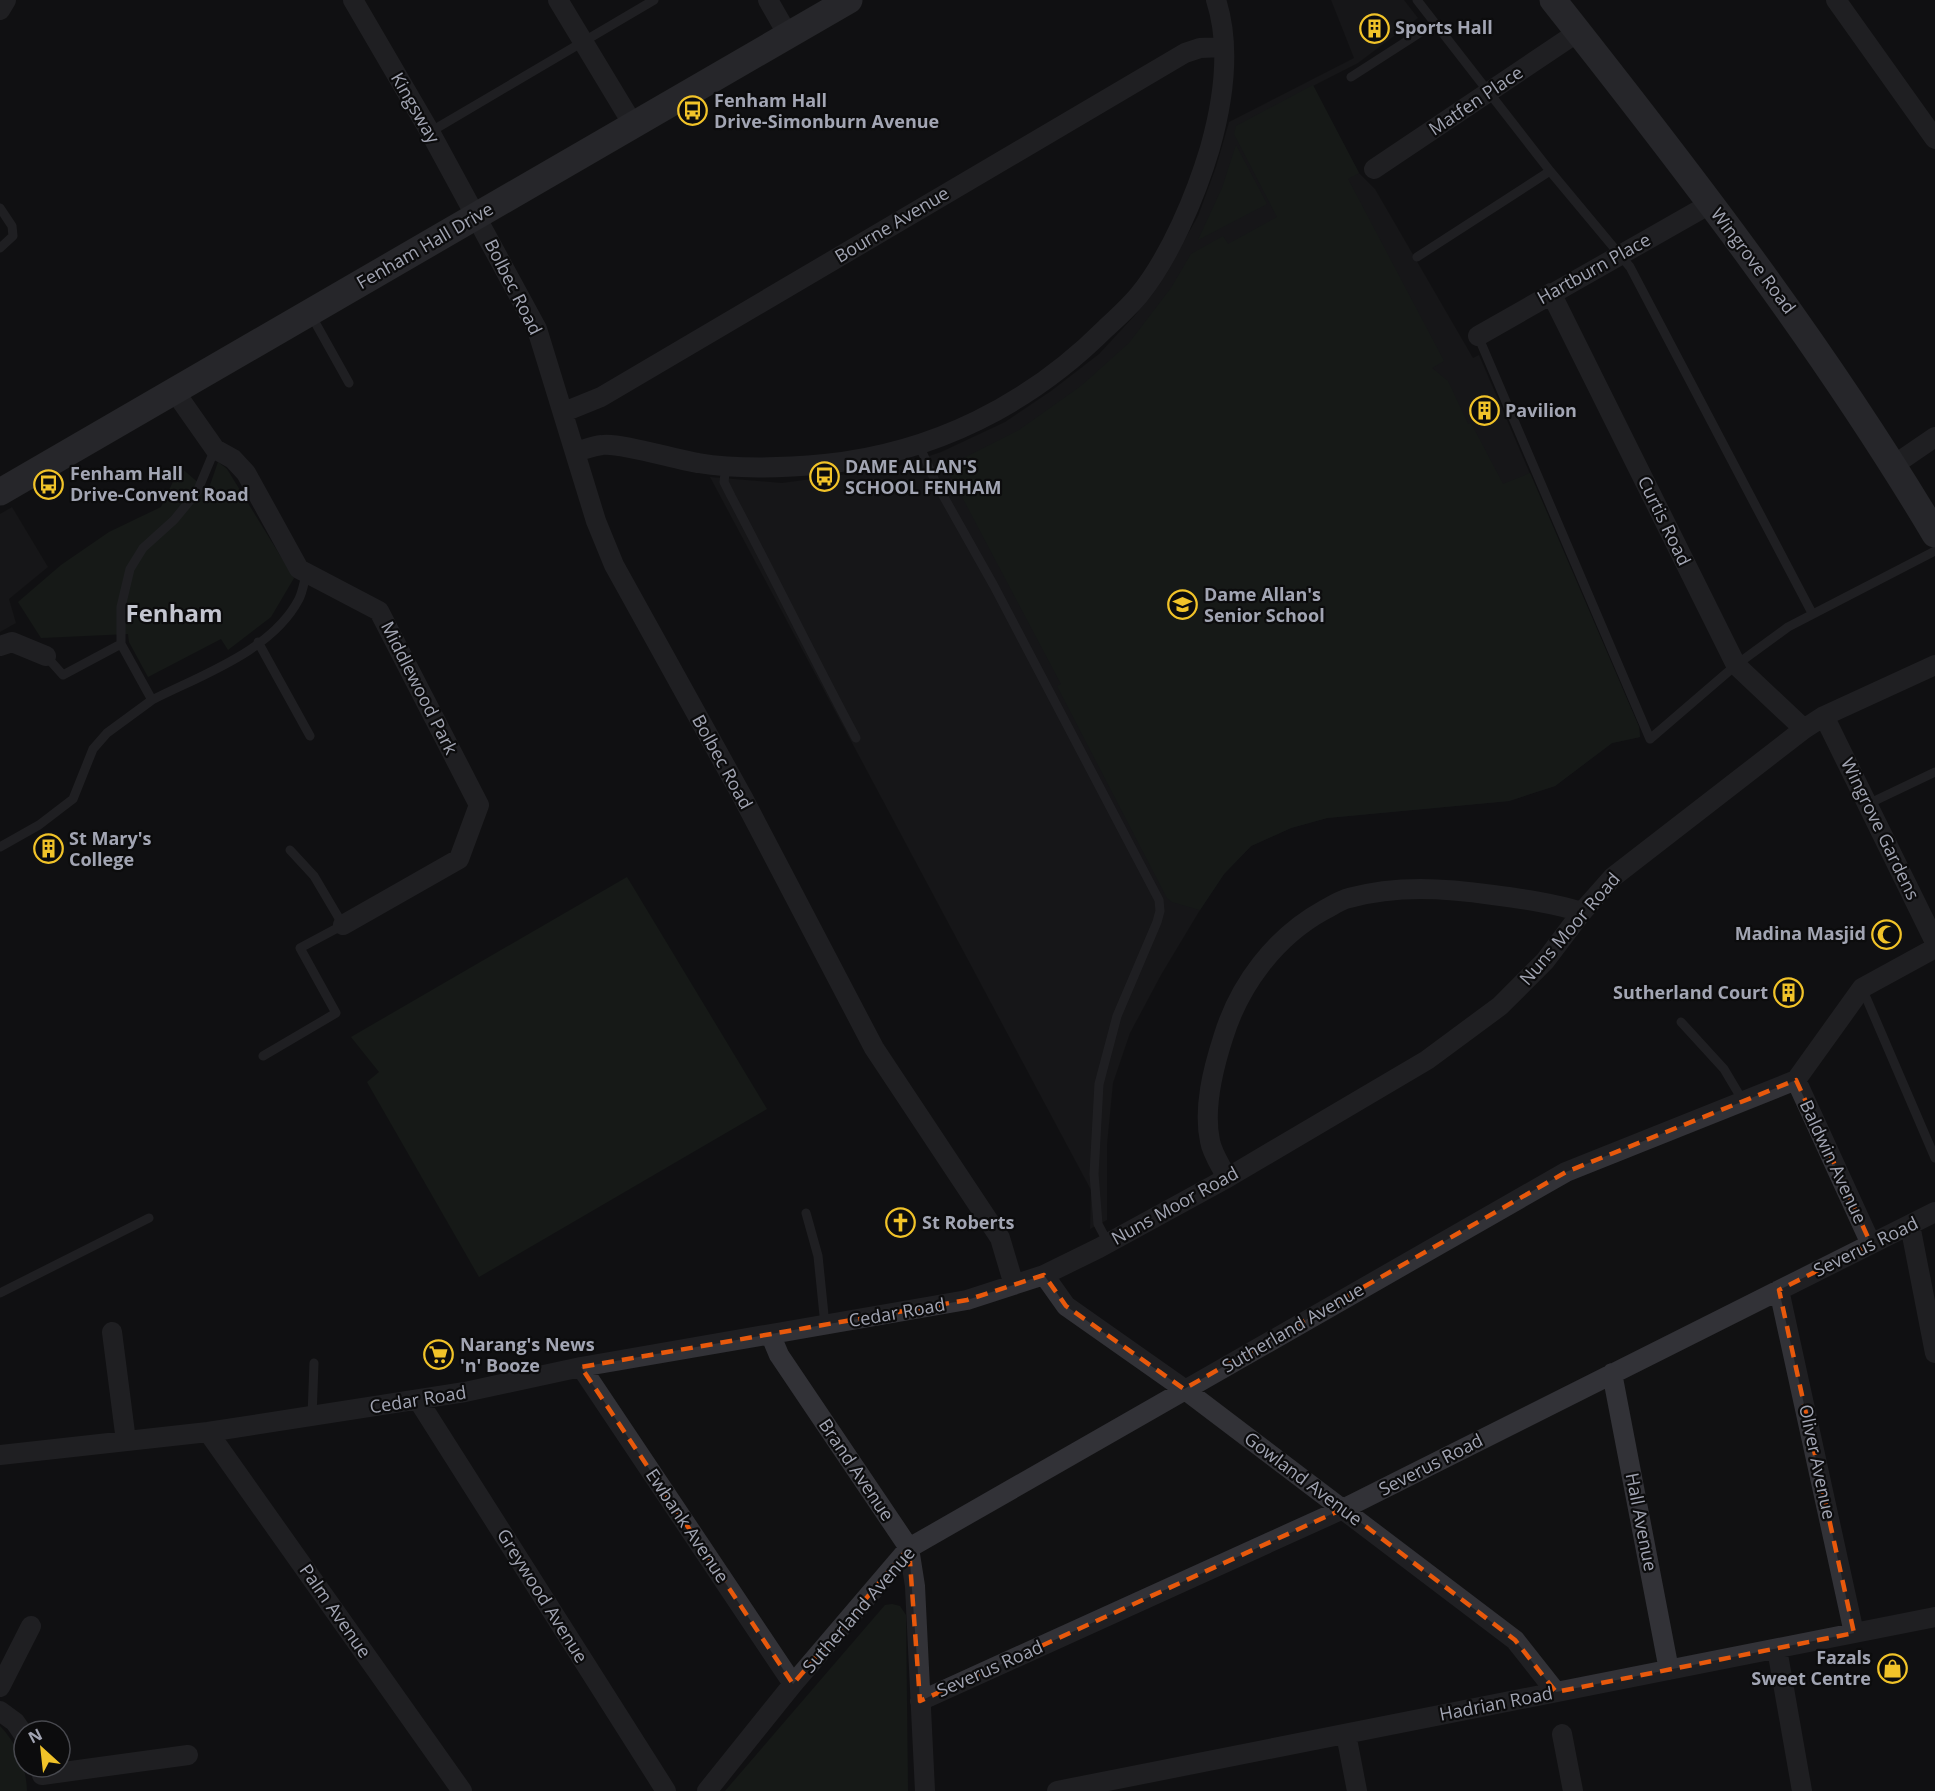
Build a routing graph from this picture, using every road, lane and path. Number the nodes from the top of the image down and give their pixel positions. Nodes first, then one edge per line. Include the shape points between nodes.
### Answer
1 (353, 0) edge
2 (558, 0) edge
3 (654, 0) edge
4 (768, 0) edge
5 (849, 0) edge
6 (1216, 0) edge
7 (1417, 0) edge
8 (1553, 0) edge
9 (1836, 0) edge
10 (1435, 23) junction
11 (1578, 32) junction
12 (788, 35) junction
13 (584, 40) junction
14 (1223, 47) junction
15 (1351, 77) dead end
16 (1490, 92) junction
17 (634, 126) junction
18 (430, 132) junction
19 (1935, 139) edge
20 (1374, 169) dead end
21 (1550, 171) junction
22 (1710, 204) junction
23 (0, 208) edge
24 (476, 217) junction
25 (0, 248) edge
26 (1620, 255) junction
27 (1417, 257) dead end
28 (1551, 293) junction
29 (309, 312) junction
30 (1478, 336) joint
31 (349, 383) dead end
32 (175, 392) junction
33 (564, 412) junction
34 (1935, 437) edge
35 (919, 445) junction
36 (215, 449) junction
37 (575, 453) junction
38 (726, 465) junction
39 (1894, 465) junction
40 (0, 492) edge
41 (1935, 534) edge
42 (1935, 551) edge
43 (307, 572) junction
44 (1812, 613) junction
45 (258, 642) junction
46 (122, 644) junction
47 (0, 645) edge
48 (46, 656) joint
49 (1736, 665) junction
50 (1935, 665) edge
51 (152, 700) junction
52 (1824, 716) junction
53 (1804, 729) junction
54 (310, 736) dead end
55 (856, 738) dead end
56 (1935, 772) edge
57 (1868, 804) junction
58 (0, 847) edge
59 (290, 850) dead end
60 (1581, 912) junction
61 (343, 925) junction
62 (1935, 942) edge
63 (1935, 948) edge
64 (1862, 988) junction
65 (1681, 1022) dead end
66 (263, 1056) dead end
67 (1796, 1080) junction
68 (1743, 1101) junction
69 (1935, 1158) edge
70 (1227, 1178) junction
71 (1935, 1212) edge
72 (806, 1213) dead end
73 (149, 1218) dead end
74 (1910, 1225) junction
75 (1108, 1243) junction
76 (1871, 1244) junction
77 (1044, 1275) junction
78 (1014, 1285) junction
79 (1779, 1290) junction
80 (0, 1293) edge
81 (825, 1325) junction
82 (112, 1332) dead end
83 (771, 1336) junction
84 (1935, 1353) edge
85 (314, 1363) dead end
86 (581, 1367) junction
87 (1612, 1373) junction
88 (1184, 1389) junction
89 (418, 1400) junction
90 (312, 1417) junction
91 (208, 1432) junction
92 (126, 1441) junction
93 (0, 1455) edge
94 (1343, 1509) junction
95 (909, 1548) junction
96 (1935, 1617) edge
97 (31, 1626) dead end
98 (1854, 1633) junction
99 (1777, 1648) junction
100 (1669, 1670) junction
101 (793, 1684) junction
102 (0, 1687) edge
103 (1556, 1692) junction
104 (920, 1701) junction
105 (1346, 1734) junction
106 (1562, 1734) dead end
107 (188, 1755) dead end
108 (72, 1773) edge
109 (1125, 1785) edge
110 (462, 1791) edge
111 (666, 1791) edge
112 (707, 1791) edge
113 (925, 1791) edge
114 (1057, 1791) edge
115 (1357, 1791) edge
116 (1573, 1791) edge
117 (1802, 1791) edge

1 - 18 street, Kingsway
2 - 13 street
3 - 13 lane
4 - 12 street
5 - 12 street, Fenham Hall Drive
6 - 14 street
7 - 10 lane
8 - 11 street, Wingrove Road
9 - 19 street
10 - 15 lane
10 - 16 lane
11 - 16 street, Matfen Place
11 - 22 street, Wingrove Road
12 - 17 street, Fenham Hall Drive
13 - 17 street
13 - 18 lane
14 - 33 street, Bourne Avenue via 1185,53 601,397
14 - 35 street via 1218,121 1199,184 1140,295 1080,354 1015,402 955,433
16 - 20 street, Matfen Place
16 - 21 lane
17 - 24 street, Fenham Hall Drive
18 - 24 street, Kingsway
21 - 26 lane
21 - 27 lane
22 - 26 street, Hartburn Place
22 - 39 street, Wingrove Road via 1788,307
23 - 25 lane via 12,226 13,236
24 - 29 street, Fenham Hall Drive
24 - 33 street, Bolbec Road via 537,328
26 - 28 street, Hartburn Place
26 - 44 lane via 1630,267
28 - 30 street, Hartburn Place
28 - 49 street, Curtis Road
29 - 31 lane
29 - 32 street, Fenham Hall Drive
30 - 49 lane via 1650,739
32 - 36 street, Middlewood Park
32 - 40 street, Fenham Hall Drive
33 - 37 street, Bolbec Road
34 - 39 street
35 - 38 street via 827,463 767,468
35 - 75 lane via 1159,900 1157,922 1118,1016 1099,1084 1094,1174 1098,1224
36 - 43 street, Middlewood Park via 233,459 246,473 299,568
36 - 46 lane via 197,492 143,548 130,570 121,607
37 - 38 street via 604,444
37 - 78 street, Bolbec Road via 614,565 742,796 874,1048 1000,1238
38 - 55 lane via 724,482
39 - 41 street, Wingrove Road
42 - 44 lane
43 - 45 lane via 299,598 285,619
43 - 61 street, Middlewood Park via 379,611 479,805 459,860
44 - 49 lane
45 - 51 lane
45 - 54 lane
46 - 48 lane via 63,675
46 - 51 lane
47 - 48 street via 12,642
49 - 53 street, Curtis Road
50 - 52 street, Nuns Moor Road
51 - 58 lane via 106,733 93,749 73,799 39,825
52 - 53 street, Nuns Moor Road
52 - 57 street, Wingrove Gardens
53 - 60 street, Nuns Moor Road via 1613,877
56 - 57 lane
57 - 62 street, Wingrove Gardens
59 - 61 lane via 314,876
60 - 70 street, Nuns Moor Road via 1545,962 1500,1006 1427,1060
60 - 70 street via 1554,904 1442,888 1392,890 1346,898 1309,918 1279,943 1231,1010 1209,1098 1210,1141
61 - 66 lane via 300,948 336,1013
63 - 64 street
64 - 67 street
64 - 69 lane
65 - 68 lane via 1724,1069
67 - 68 street, Sutherland Avenue
67 - 76 street, Baldwin Avenue
68 - 88 street, Sutherland Avenue via 1566,1172
70 - 75 street, Nuns Moor Road
71 - 74 street, Severus Road
72 - 81 lane via 818,1256
73 - 80 lane
74 - 76 street, Severus Road
74 - 84 street
75 - 77 street, Nuns Moor Road
76 - 79 street, Severus Road
77 - 78 street, Cedar Road
77 - 88 street, Gowland Avenue via 1066,1306
78 - 81 street, Cedar Road via 967,1300
79 - 87 street, Severus Road
79 - 98 street, Oliver Avenue
81 - 83 street, Cedar Road
82 - 92 street
83 - 86 street, Cedar Road
83 - 95 street, Brand Avenue via 779,1355
85 - 90 lane
86 - 89 street, Cedar Road
86 - 101 street, Ewbank Avenue
87 - 94 street, Severus Road
87 - 100 street, Hall Avenue
88 - 94 street, Gowland Avenue
88 - 95 street, Sutherland Avenue
89 - 90 street, Cedar Road
89 - 111 street, Greywood Avenue
90 - 91 street, Cedar Road
91 - 92 street, Cedar Road
91 - 110 street, Palm Avenue
92 - 93 street, Cedar Road
94 - 103 street, Gowland Avenue via 1515,1640
94 - 104 street, Severus Road
95 - 101 street, Sutherland Avenue
95 - 104 street, Brand Avenue via 915,1586
96 - 98 street, Hadrian Road
97 - 102 street
98 - 99 street, Hadrian Road
99 - 100 street, Hadrian Road
99 - 117 street
100 - 103 street, Hadrian Road
101 - 112 street, Sutherland Avenue
103 - 105 street, Hadrian Road
104 - 113 street, Brand Avenue
105 - 109 street, Hadrian Road
105 - 115 street
106 - 116 street
107 - 108 street
109 - 114 street, Hadrian Road

